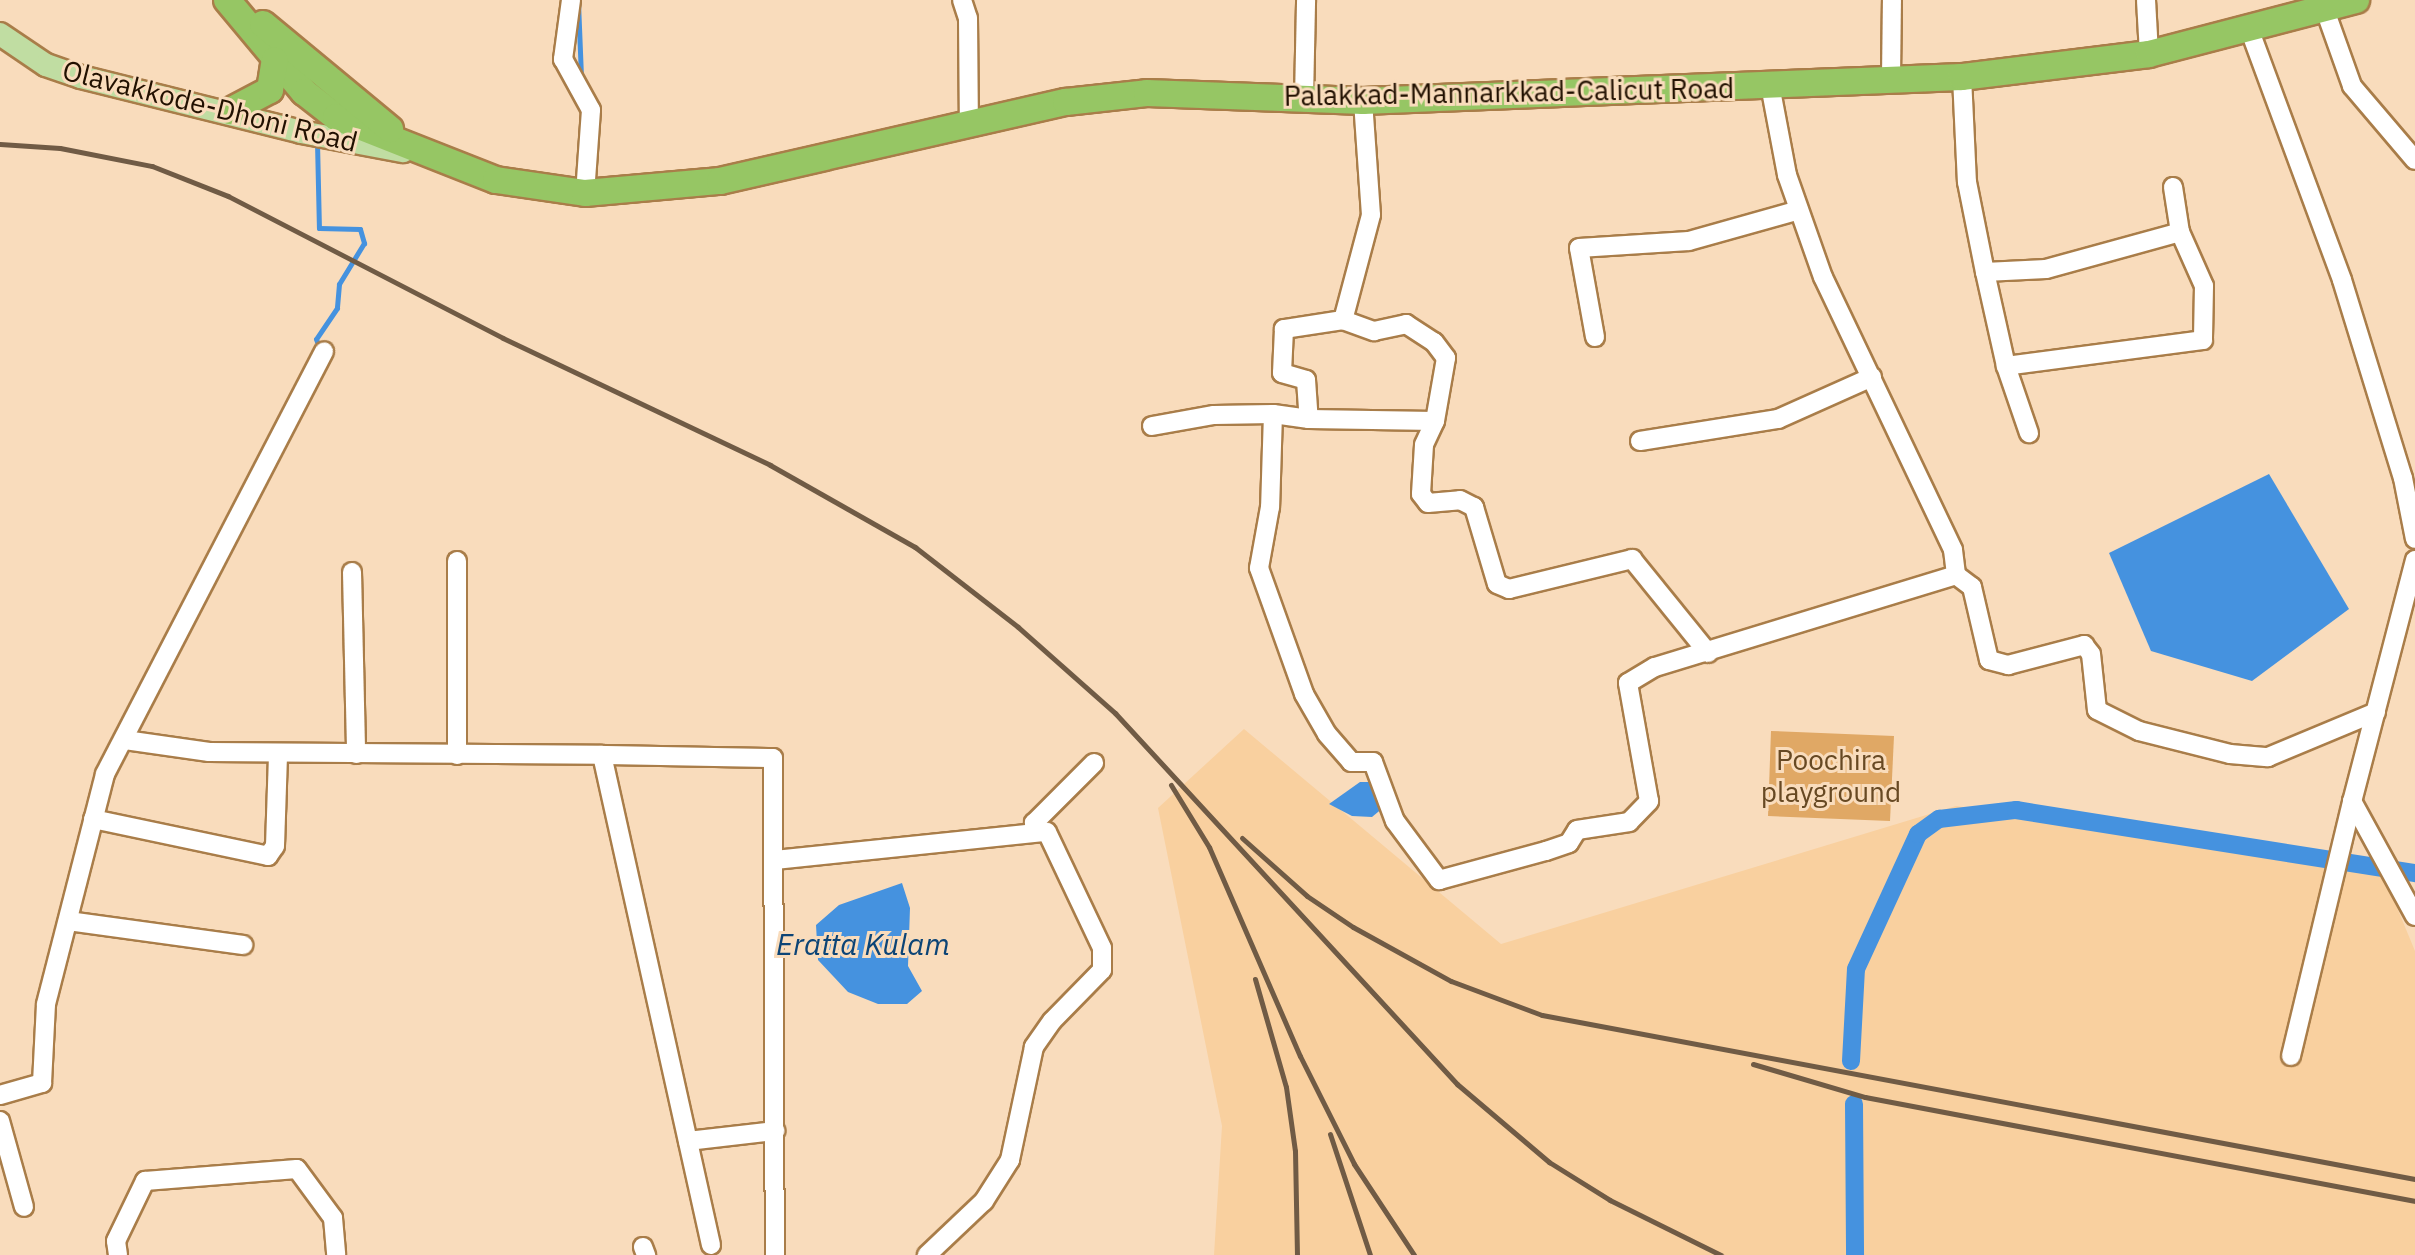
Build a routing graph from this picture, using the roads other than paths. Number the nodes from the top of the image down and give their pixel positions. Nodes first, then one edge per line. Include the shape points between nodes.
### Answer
1 (227, 0) edge
2 (238, 0) edge
3 (571, 0) edge
4 (962, 0) edge
5 (1306, 0) edge
6 (1892, 0) edge
7 (2146, 0) edge
8 (2356, 0) edge
9 (2325, 10) junction
10 (2250, 31) junction
11 (0, 34) edge
12 (2149, 54) junction
13 (275, 60) junction
14 (1962, 77) junction
15 (1891, 78) junction
16 (1770, 85) junction
17 (1304, 99) junction
18 (1363, 101) junction
19 (230, 111) junction
20 (969, 125) junction
21 (429, 156) junction
22 (2415, 160) edge
23 (2173, 187) dead end
24 (585, 193) junction
25 (1799, 210) junction
26 (2180, 232) junction
27 (1985, 272) junction
28 (1343, 320) junction
29 (1595, 337) dead end
30 (324, 351) dead end
31 (2006, 366) junction
32 (1872, 377) junction
33 (1273, 414) junction
34 (1309, 419) junction
35 (1435, 421) junction
36 (1152, 426) dead end
37 (2029, 433) dead end
38 (1640, 441) dead end
39 (2415, 539) edge
40 (2415, 560) edge
41 (457, 561) dead end
42 (352, 572) dead end
43 (1956, 575) junction
44 (1708, 653) junction
45 (2376, 712) junction
46 (125, 740) junction
47 (278, 754) junction
48 (356, 754) junction
49 (457, 755) junction
50 (602, 755) junction
51 (1094, 763) dead end
52 (2352, 801) junction
53 (93, 819) junction
54 (1041, 831) junction
55 (774, 860) junction
56 (2415, 916) edge
57 (68, 921) junction
58 (243, 945) dead end
59 (2291, 1056) dead end
60 (0, 1095) edge
61 (0, 1121) edge
62 (775, 1131) junction
63 (688, 1141) junction
64 (24, 1207) dead end
65 (711, 1245) dead end
66 (118, 1255) edge
67 (336, 1255) edge
68 (775, 1255) edge
69 (927, 1255) edge

1 - 13 highway, Palakkad-Mannarkkad-Calicut Road
2 - 21 highway, Palakkad-Mannarkkad-Calicut Road via 350,100
3 - 24 street via 563,59 591,110
4 - 20 street via 968,18
5 - 17 street
6 - 15 street
7 - 12 street
8 - 9 highway, Palakkad-Mannarkkad-Calicut Road
9 - 10 highway, Palakkad-Mannarkkad-Calicut Road
9 - 22 street via 2352,86
10 - 12 highway, Palakkad-Mannarkkad-Calicut Road
10 - 39 street via 2342,280 2403,478
11 - 19 main road, Olavakkode-Dhoni Road via 46,65 81,77
12 - 14 highway, Palakkad-Mannarkkad-Calicut Road
13 - 19 highway via 270,90
13 - 21 highway, Palakkad-Mannarkkad-Calicut Road via 336,117
14 - 15 highway, Palakkad-Mannarkkad-Calicut Road
14 - 27 street via 1967,182
15 - 16 highway, Palakkad-Mannarkkad-Calicut Road
16 - 18 highway, Palakkad-Mannarkkad-Calicut Road
16 - 25 street
17 - 18 highway, Palakkad-Mannarkkad-Calicut Road
17 - 20 highway, Palakkad-Mannarkkad-Calicut Road via 1147,93 1066,102
18 - 28 street via 1371,215
19 - 21 main road, Olavakkode-Dhoni Road via 301,132
20 - 24 highway, Palakkad-Mannarkkad-Calicut Road via 720,181
21 - 24 highway, Palakkad-Mannarkkad-Calicut Road via 496,180
23 - 26 street
25 - 29 street via 1689,241 1579,248
25 - 32 street via 1823,277
26 - 27 street via 2046,269
26 - 31 street via 2204,286 2203,340
27 - 31 street
28 - 34 street via 1284,329 1282,373 1306,380
28 - 35 street via 1374,331 1406,324 1434,342 1446,358
30 - 46 street
31 - 37 street
32 - 38 street via 1778,419
32 - 43 street via 1953,550
33 - 34 street
33 - 36 street via 1214,415
33 - 44 street via 1270,507 1259,568 1304,694 1327,734 1351,762 1373,762 1395,821 1439,880 1569,843 1577,830 1629,822 1649,801 1628,683 1655,667
34 - 35 street
35 - 44 street via 1424,445 1423,499 1460,500 1474,507 1497,584 1509,589 1632,559
40 - 45 street
41 - 49 street
42 - 48 street
43 - 44 street
43 - 45 street via 1972,587 1989,660 2008,665 2084,645 2091,654 2097,710 2139,731 2230,754 2268,757
45 - 52 street
46 - 47 street via 209,752
46 - 53 street via 105,774
47 - 48 street
47 - 53 street via 275,846 268,856
48 - 49 street
49 - 50 street
50 - 55 street via 773,758
50 - 63 street
51 - 54 street via 1034,823
52 - 56 street
52 - 59 street
53 - 57 street
54 - 55 street
54 - 69 street via 1047,832 1105,960 1034,1047 1010,1160 984,1201
55 - 62 street
57 - 58 street
57 - 60 street via 46,1004 42,1083
61 - 64 street
62 - 63 street
62 - 68 street
63 - 65 street
66 - 67 street via 116,1241 145,1181 297,1169 333,1218

